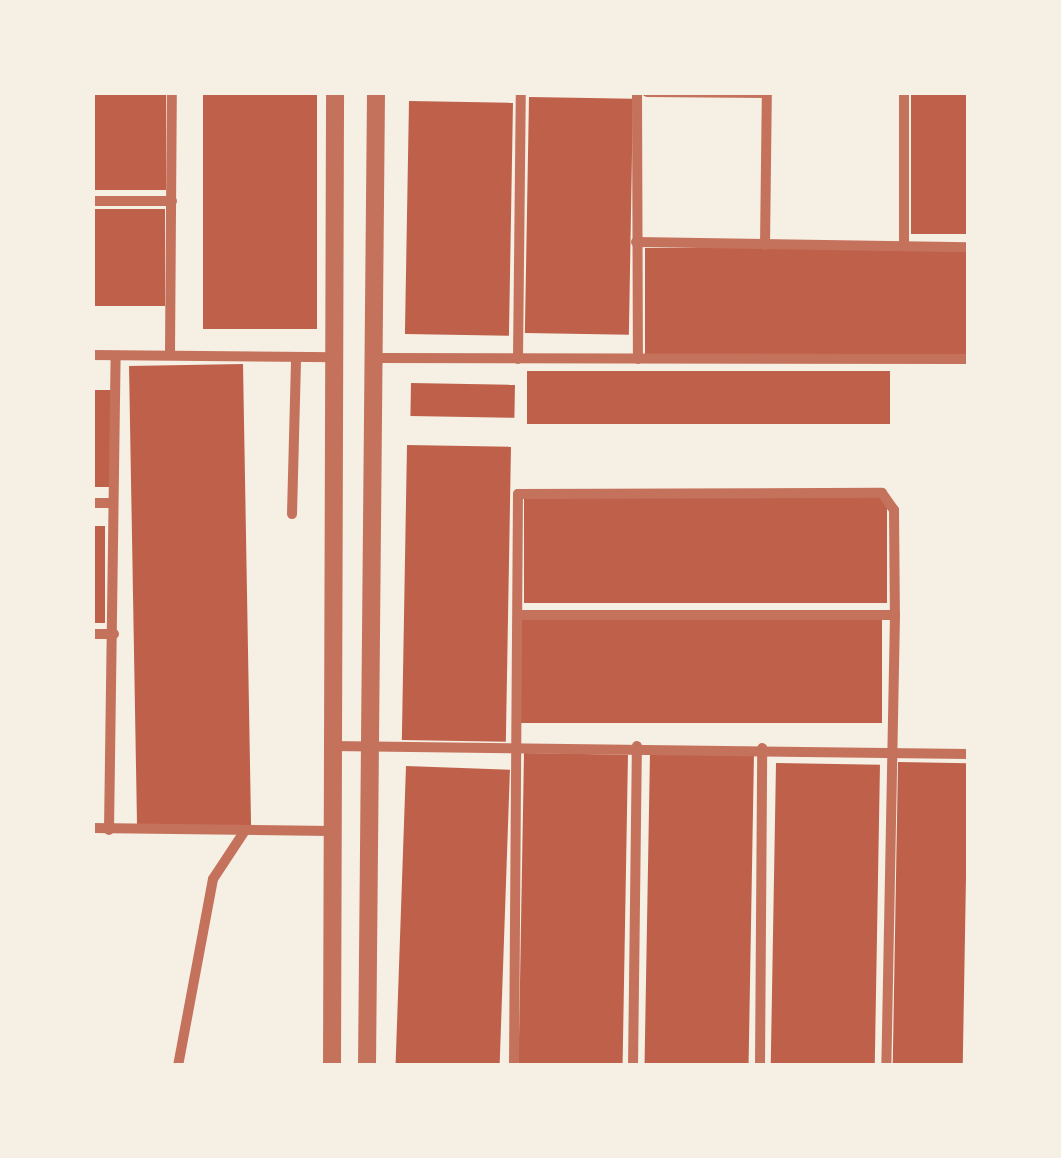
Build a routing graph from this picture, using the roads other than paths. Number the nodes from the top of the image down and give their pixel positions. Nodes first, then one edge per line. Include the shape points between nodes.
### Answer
1 (172, 92) edge
2 (335, 92) edge
3 (376, 92) edge
4 (521, 92) edge
5 (637, 92) edge
6 (647, 92) edge
7 (904, 92) edge
8 (767, 93) edge
9 (92, 201) edge
10 (172, 201) junction
11 (636, 242) junction
12 (765, 245) junction
13 (904, 246) junction
14 (968, 247) edge
15 (170, 354) junction
16 (92, 355) edge
17 (116, 356) junction
18 (296, 357) junction
19 (340, 357) junction
20 (376, 358) junction
21 (518, 359) junction
22 (638, 359) junction
23 (968, 359) edge
24 (92, 503) edge
25 (114, 503) junction
26 (292, 514) dead end
27 (519, 615) junction
28 (895, 615) junction
29 (92, 634) edge
30 (114, 634) junction
31 (332, 746) junction
32 (371, 746) junction
33 (637, 746) junction
34 (516, 748) junction
35 (762, 748) junction
36 (891, 752) junction
37 (968, 754) edge
38 (92, 828) edge
39 (109, 830) junction
40 (331, 830) junction
41 (244, 832) junction
42 (178, 1066) edge
43 (332, 1066) edge
44 (367, 1066) edge
45 (514, 1066) edge
46 (633, 1066) edge
47 (760, 1066) edge
48 (886, 1066) edge

1 - 10 street
2 - 19 street
3 - 20 street
4 - 21 street
5 - 11 street
6 - 8 street
7 - 13 street
8 - 12 street
9 - 10 street
10 - 15 street
11 - 12 street
11 - 22 street
12 - 13 street
13 - 14 street
15 - 17 street
15 - 18 street
16 - 17 street
17 - 25 street
18 - 19 street
18 - 26 street
19 - 31 street
20 - 21 street
20 - 32 street
21 - 22 street
22 - 23 street
24 - 25 street
25 - 30 street
27 - 28 street
27 - 28 street via 518,494 882,493 893,501
27 - 34 street
28 - 36 street
29 - 30 street
30 - 39 street
31 - 32 street
31 - 40 street
32 - 34 street
32 - 44 street
33 - 34 street
33 - 35 street
33 - 46 street
34 - 45 street
35 - 36 street
35 - 47 street
36 - 37 street
36 - 48 street
38 - 39 street
39 - 41 street
40 - 41 street
40 - 43 street
41 - 42 street via 214,879

